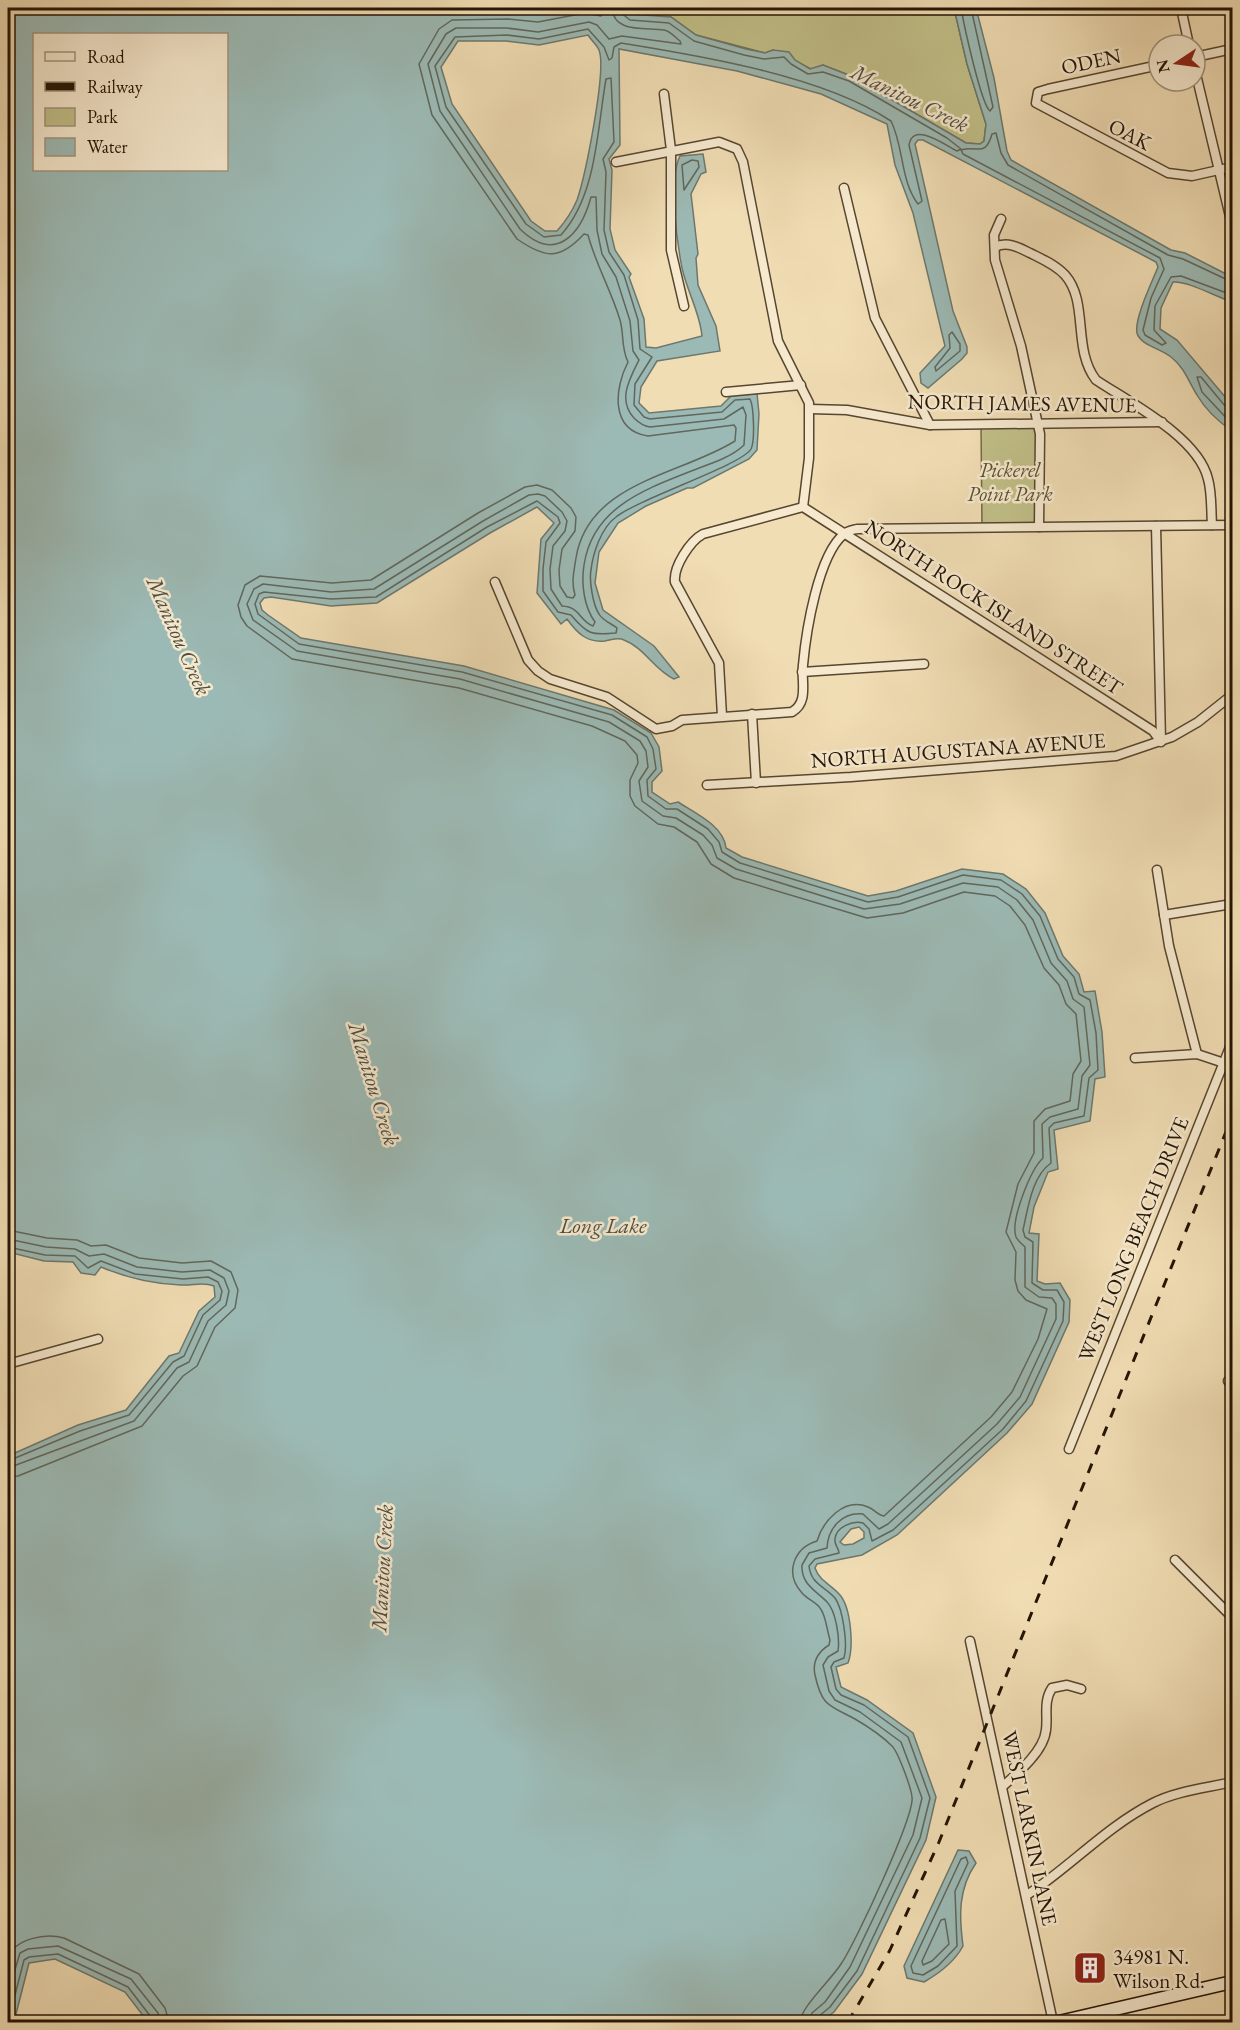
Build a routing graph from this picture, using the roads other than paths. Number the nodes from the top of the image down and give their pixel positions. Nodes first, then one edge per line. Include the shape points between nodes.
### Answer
1 (1181, 8) edge
2 (1186, 33) edge
3 (1233, 49) edge
4 (1207, 54) edge
5 (1147, 67) edge
6 (1200, 93) edge
7 (664, 94) dead end
8 (1034, 99) joint
9 (671, 150) junction
10 (616, 162) dead end
11 (1233, 167) edge
12 (1218, 170) junction
13 (844, 188) dead end
14 (1000, 219) dead end
15 (1233, 225) edge
16 (995, 247) junction
17 (684, 306) dead end
18 (801, 385) junction
19 (726, 392) dead end
20 (810, 409) junction
21 (1162, 422) junction
22 (1038, 423) junction
23 (930, 425) junction
24 (804, 507) junction
25 (1212, 525) junction
26 (1233, 525) edge
27 (1156, 526) junction
28 (1039, 527) junction
29 (844, 533) junction
30 (495, 582) dead end
31 (924, 664) dead end
32 (802, 672) junction
33 (1233, 695) edge
34 (752, 714) junction
35 (722, 716) junction
36 (1161, 742) junction
37 (756, 783) junction
38 (706, 785) dead end
39 (1157, 870) dead end
40 (1233, 904) edge
41 (1164, 915) junction
42 (1233, 1042) edge
43 (1197, 1054) junction
44 (1135, 1058) dead end
45 (1224, 1063) junction
46 (98, 1339) dead end
47 (8, 1364) edge
48 (1069, 1449) dead end
49 (1175, 1560) dead end
50 (1233, 1617) edge
51 (970, 1641) dead end
52 (1081, 1689) dead end
53 (1233, 1782) edge
54 (1003, 1786) junction
55 (1027, 1895) junction
56 (1233, 1982) edge
57 (1053, 2022) edge
58 (1059, 2022) edge

1 - 2 street
3 - 4 street
5 - 8 street, ODEN via 1048,88 1038,92
6 - 12 street
7 - 9 street
8 - 12 street, OAK via 1040,107 1168,173 1192,176
9 - 10 street
9 - 17 street via 672,250
9 - 18 street via 719,142 737,150 743,162 778,341
11 - 12 street, OAK
12 - 15 street
13 - 23 street via 875,318
14 - 16 street
16 - 21 street via 1017,247 1064,273 1073,286 1089,371 1096,380
16 - 22 street
18 - 19 street
18 - 20 street
20 - 23 street, NORTH JAMES AVENUE via 847,410
20 - 24 street
21 - 22 street, NORTH JAMES AVENUE
21 - 25 street via 1205,470
22 - 23 street, NORTH JAMES AVENUE
22 - 28 street
24 - 29 street, NORTH ROCK ISLAND STREET
24 - 35 street via 703,534 696,538 675,570 675,582 719,663
25 - 26 street
25 - 27 street
27 - 28 street
27 - 36 street
28 - 29 street via 857,529
29 - 32 street via 814,592
29 - 36 street, NORTH ROCK ISLAND STREET via 1153,731
30 - 35 street via 528,660 544,676 607,697 656,729 682,720
31 - 32 street
32 - 34 street via 803,693 798,708 792,712
33 - 36 street, NORTH AUGUSTANA AVENUE via 1198,722
34 - 35 street
34 - 37 street
36 - 37 street, NORTH AUGUSTANA AVENUE via 1116,756 1083,760
37 - 38 street, NORTH AUGUSTANA AVENUE
39 - 41 street
40 - 41 street
41 - 43 street
42 - 45 street, WEST LONG BEACH DRIVE
43 - 44 street
43 - 45 street
45 - 48 street, WEST LONG BEACH DRIVE
46 - 47 street
49 - 50 street
51 - 54 street, WEST LARKIN LANE
52 - 54 street via 1067,1685 1052,1688 1046,1700 1043,1743
53 - 55 street via 1154,1802
54 - 55 street, WEST LARKIN LANE
55 - 57 street, WEST LARKIN LANE
56 - 58 street

